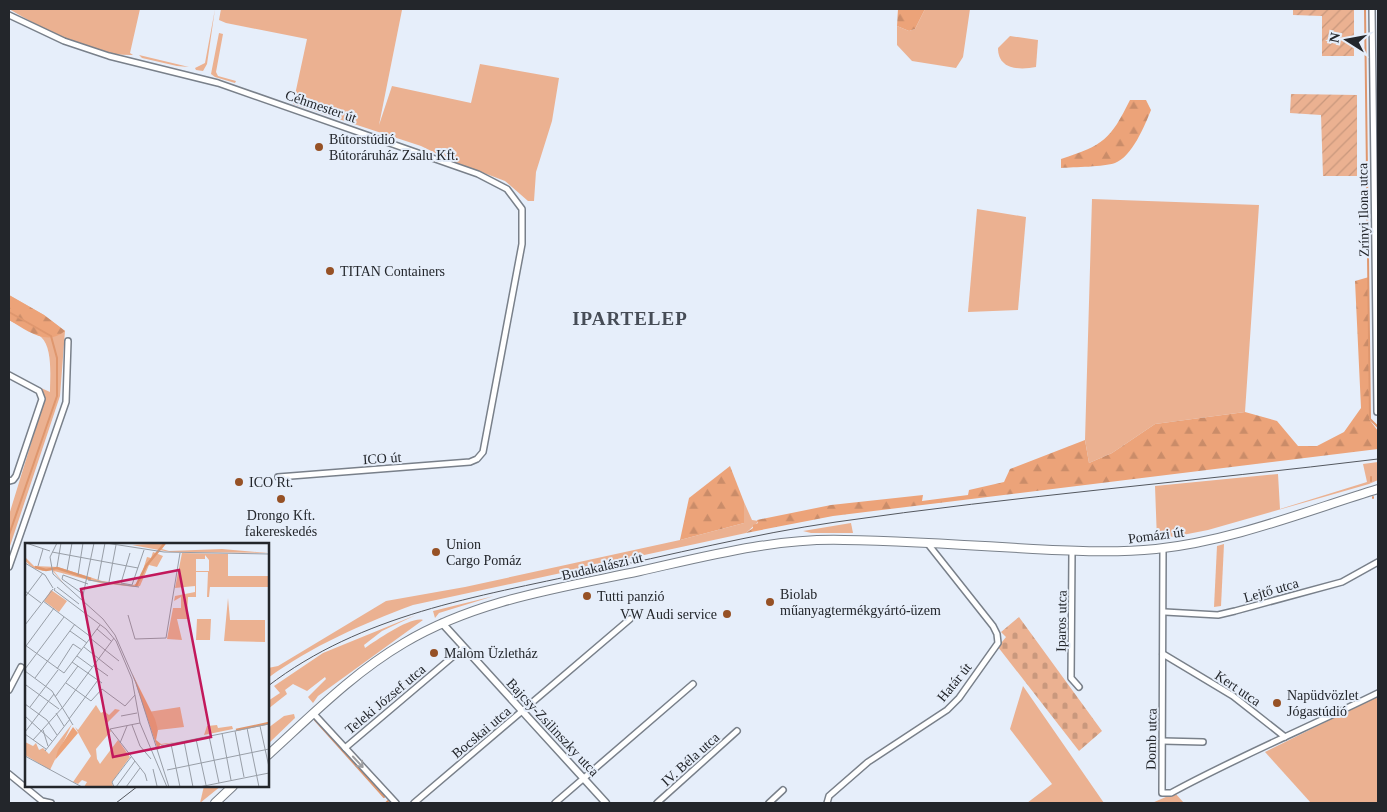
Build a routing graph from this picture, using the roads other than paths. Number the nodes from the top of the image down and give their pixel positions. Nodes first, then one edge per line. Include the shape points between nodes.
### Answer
1 (1372, 9) edge
2 (9, 15) edge
3 (1372, 15) junction
4 (1378, 15) edge
5 (1376, 121) edge
6 (1376, 228) edge
7 (1377, 334) edge
8 (68, 340) dead end
9 (9, 374) edge
10 (1377, 412) dead end
11 (483, 452) joint
12 (278, 477) dead end
13 (11, 480) edge
14 (1378, 489) edge
15 (928, 544) junction
16 (1163, 548) junction
17 (1072, 552) junction
18 (1378, 562) edge
19 (9, 568) edge
20 (1164, 612) junction
21 (630, 619) dead end
22 (442, 623) junction
23 (463, 648) junction
24 (1164, 654) junction
25 (21, 667) dead end
26 (693, 684) dead end
27 (1079, 687) dead end
28 (9, 690) edge
29 (1378, 693) edge
30 (522, 712) junction
31 (313, 713) junction
32 (737, 731) dead end
33 (1286, 738) junction
34 (1163, 741) junction
35 (1203, 742) dead end
36 (345, 748) junction
37 (269, 754) edge
38 (9, 774) edge
39 (584, 779) junction
40 (232, 787) edge
41 (783, 790) dead end
42 (42, 802) edge
43 (51, 803) edge
44 (214, 803) edge
45 (395, 803) edge
46 (414, 803) edge
47 (555, 803) edge
48 (606, 803) edge
49 (657, 803) edge
50 (769, 803) edge
51 (827, 803) edge

1 - 3 street, Zrínyi Ilona utca
2 - 11 street, Céhmester út via 64,41 109,56 218,82 468,170 507,189 521,205 522,244
3 - 4 street
3 - 5 street, Zrínyi Ilona utca
5 - 6 street, Zrínyi Ilona utca
6 - 7 street, Zrínyi Ilona utca
7 - 10 street, Zrínyi Ilona utca
8 - 19 street via 66,402
9 - 13 street via 39,391 42,399
11 - 12 street, ICO út via 470,462
14 - 16 main road, Pomázi út via 1226,536
15 - 17 main road, Pomázi út
15 - 22 main road, Budakalászi út via 824,540 764,545 523,596
15 - 51 street, Határ út via 993,626 998,643 960,698 868,762 829,796
16 - 17 main road, Pomázi út
16 - 20 street, Domb utca
17 - 27 street, Iparos utca via 1071,678
18 - 20 street, Lejtő utca via 1342,582 1236,612 1218,615
20 - 24 street, Domb utca
21 - 30 street, Bocskai utca
22 - 23 street, Bajcsy-Zsilinszky utca
22 - 31 main road, Budakalászi út via 363,670
23 - 30 street, Bajcsy-Zsilinszky utca
23 - 36 street, Teleki József utca
24 - 33 street, Kert utca via 1233,696
24 - 34 street, Domb utca
25 - 28 street
26 - 39 street
29 - 33 street
30 - 39 street, Bajcsy-Zsilinszky utca
30 - 46 street, Bocskai utca
31 - 36 street
31 - 37 main road, Budakalászi út
32 - 49 street, IV. Béla utca
33 - 34 street, Domb utca via 1237,757 1171,793 1162,793
34 - 35 street
36 -> 45 street
38 - 42 street
39 - 47 street
39 - 48 street, Bajcsy-Zsilinszky utca
40 - 44 main road
41 - 50 street
42 - 43 street

